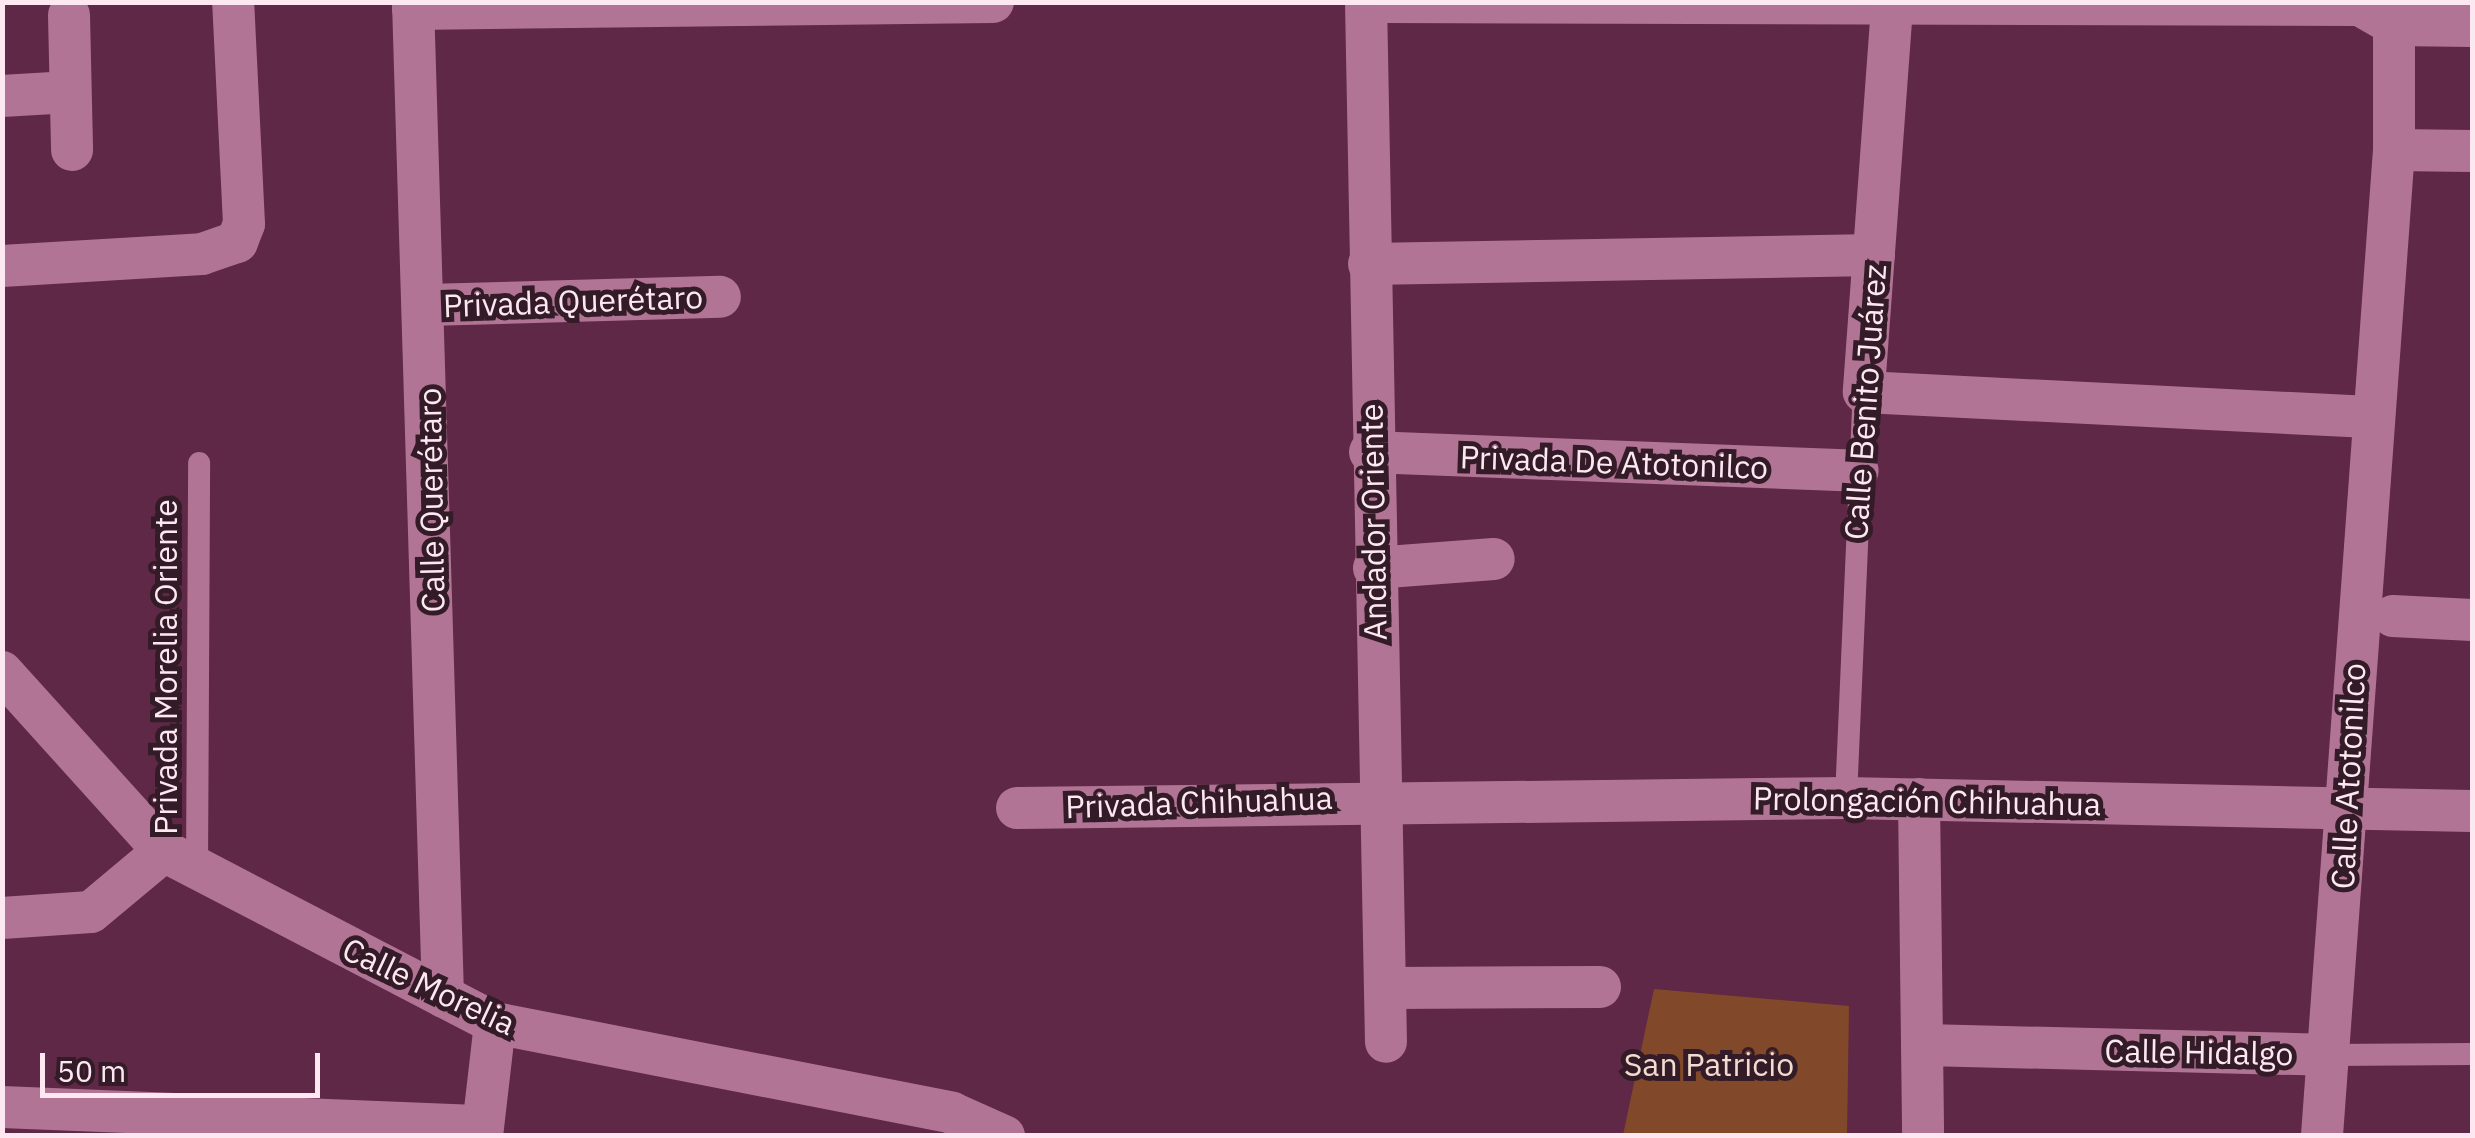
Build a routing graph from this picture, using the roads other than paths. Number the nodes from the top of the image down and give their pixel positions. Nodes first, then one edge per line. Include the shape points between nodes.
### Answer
1 (233, 2) edge
2 (993, 2) edge
3 (1366, 2) edge
4 (1382, 2) edge
5 (413, 6) edge
6 (1892, 7) junction
7 (69, 15) dead end
8 (2377, 15) junction
9 (2472, 26) edge
10 (70, 92) junction
11 (2, 96) edge
12 (72, 150) dead end
13 (2394, 150) junction
14 (2472, 151) edge
15 (1874, 255) junction
16 (1369, 264) junction
17 (2, 266) edge
18 (720, 296) dead end
19 (426, 305) junction
20 (1864, 392) junction
21 (2368, 417) junction
22 (1370, 452) junction
23 (199, 463) dead end
24 (1858, 471) junction
25 (1494, 559) dead end
26 (1374, 568) junction
27 (2393, 616) dead end
28 (2472, 620) edge
29 (2, 672) edge
30 (1381, 797) junction
31 (1846, 798) junction
32 (1919, 800) junction
33 (1017, 808) dead end
34 (2347, 809) junction
35 (2472, 811) edge
36 (180, 861) junction
37 (2, 918) edge
38 (1600, 986) dead end
39 (1388, 988) junction
40 (443, 997) junction
41 (495, 1023) junction
42 (1386, 1042) dead end
43 (1925, 1045) junction
44 (2472, 1054) edge
45 (2329, 1055) junction
46 (2, 1106) edge
47 (483, 1131) edge
48 (1004, 1136) edge
49 (1923, 1136) edge
50 (2322, 1136) edge

1 - 17 street via 244,224 236,242 202,254
2 - 5 street
3 - 16 street, Andador Oriente
4 - 6 street
5 - 19 street, Calle Querétaro
6 - 8 street
6 - 15 street, Calle Benito Juárez
7 - 10 street
8 - 9 street
8 - 13 street, Calle Atotonilco
10 - 11 street
10 - 12 street
13 - 14 street
13 - 21 street, Calle Atotonilco
15 - 16 street
15 - 20 street, Calle Benito Juárez
16 - 22 street, Andador Oriente
18 - 19 street, Privada Querétaro
19 - 40 street, Calle Querétaro
20 - 21 street
20 - 24 lane, Calle Benito Juárez
21 - 34 street, Calle Atotonilco
22 - 24 street, Privada De Atotonilco
22 - 26 street, Andador Oriente
23 - 36 lane, Privada Morelia Oriente
24 - 31 lane, Calle Benito Juárez
25 - 26 street
26 - 30 street, Andador Oriente
27 - 28 street
29 - 36 street, Calle Morelia
30 - 31 street, Prolongación Chihuahua
30 - 33 street, Privada Chihuahua
30 - 39 street, Andador Oriente
31 - 32 street, Prolongación Chihuahua
32 - 34 street, Prolongación Chihuahua
32 - 43 street
34 - 35 street, Prolongación Chihuahua
34 - 45 street, Calle Atotonilco
36 - 37 street via 91,912
36 - 40 street, Calle Morelia
38 - 39 street
39 - 42 street, Andador Oriente
40 - 41 street, Calle Morelia
41 - 47 street
41 - 48 street, Calle Morelia via 952,1113
43 - 45 street, Calle Hidalgo
43 - 49 street
44 - 45 lane, Calle Hidalgo
45 - 50 street, Calle Atotonilco
46 - 47 street

